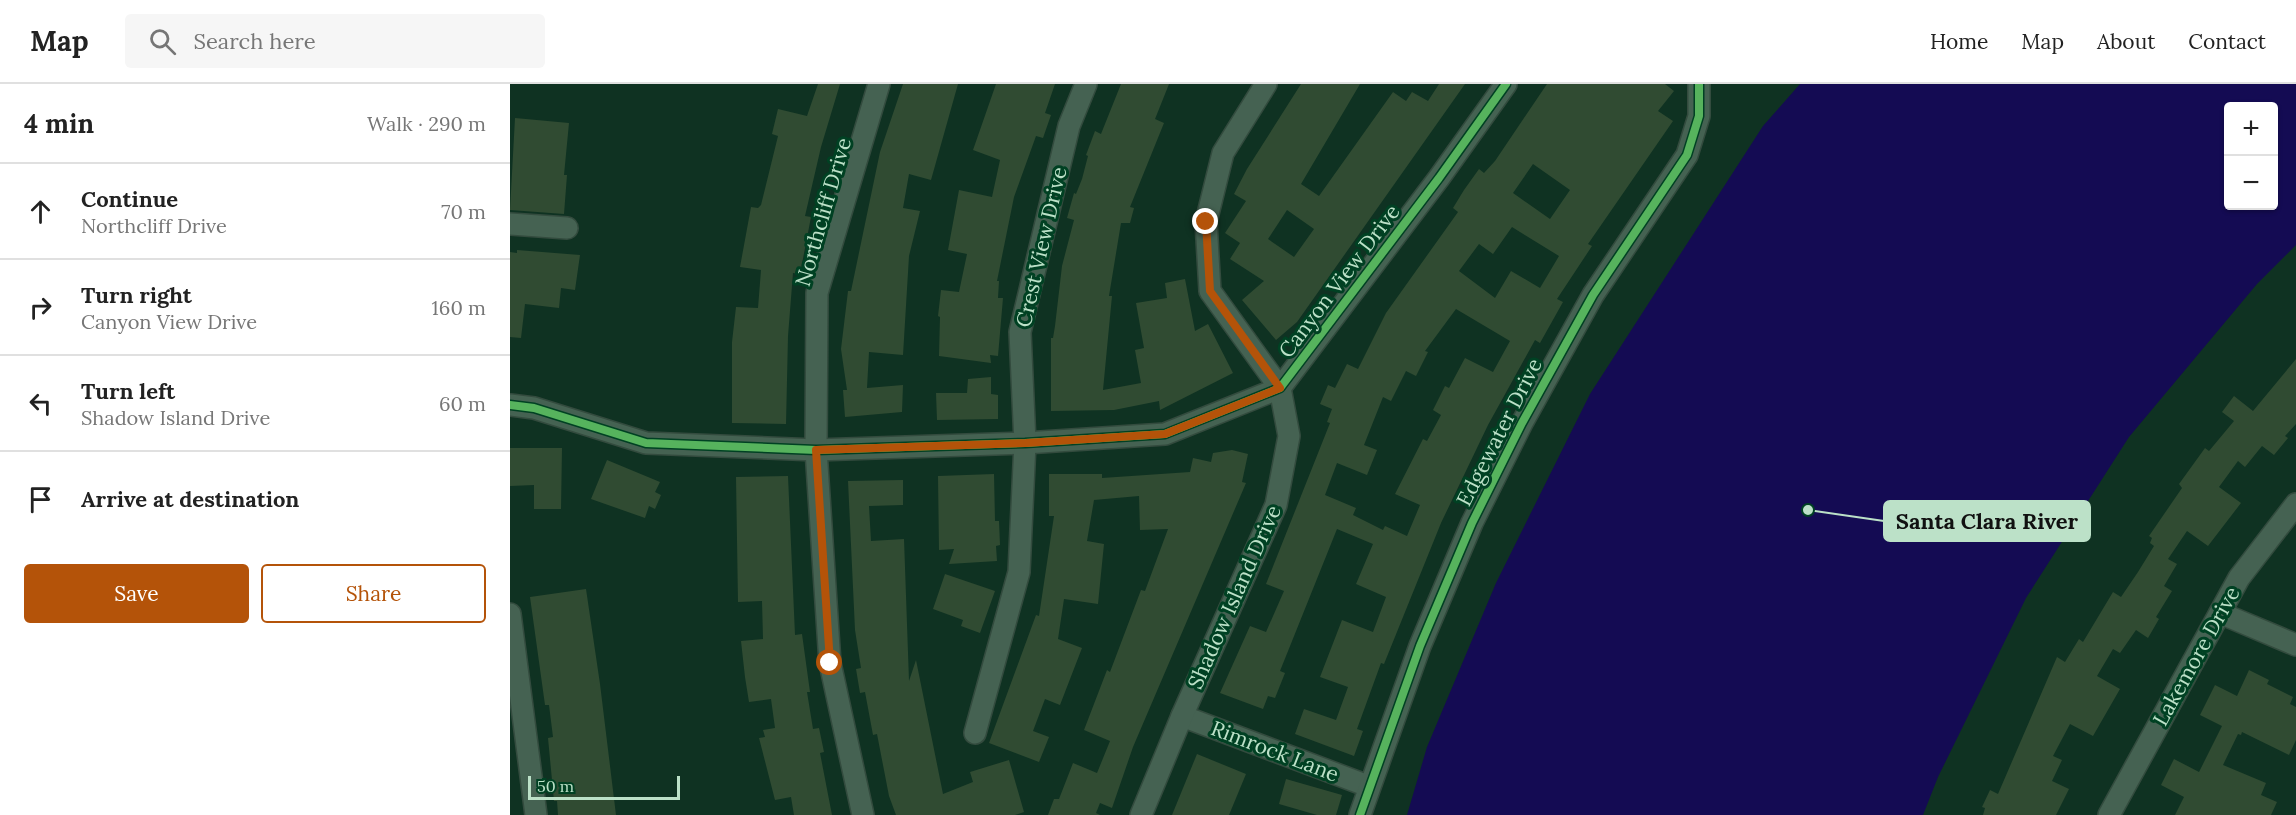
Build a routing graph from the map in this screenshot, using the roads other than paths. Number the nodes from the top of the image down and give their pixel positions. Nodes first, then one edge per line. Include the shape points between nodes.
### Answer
1 (879, 84) edge
2 (1086, 84) edge
3 (1266, 84) edge
4 (1506, 84) edge
5 (1699, 84) edge
6 (510, 225) edge
7 (567, 228) dead end
8 (1280, 388) junction
9 (510, 405) edge
10 (1026, 443) junction
11 (816, 450) junction
12 (2296, 504) edge
13 (2220, 613) junction
14 (510, 614) edge
15 (2296, 645) edge
16 (1182, 716) junction
17 (975, 733) dead end
18 (1368, 786) junction
19 (536, 815) edge
20 (863, 815) edge
21 (1142, 815) edge
22 (1360, 815) edge
23 (2109, 815) edge

1 - 11 street, Northcliff Drive via 817,293
2 - 10 street, Crest View Drive via 1069,126 1020,332
3 - 8 street, Shadow Island Drive via 1223,153 1206,222 1210,291
4 - 8 street, Canyon View Drive
5 - 18 street, Edgewater Drive via 1699,116 1687,155 1593,295 1522,423 1472,523 1420,646
6 - 7 street
8 - 10 street, Canyon View Drive via 1165,434
8 - 16 street, Shadow Island Drive via 1289,436 1276,505
9 - 11 street, Canyon View Drive via 534,408 646,443
10 - 11 street, Canyon View Drive
10 - 17 street, Crest View Drive via 1019,572
11 - 20 street, Northcliff Drive via 830,663
12 - 13 street, Lakemore Drive via 2239,578
13 - 15 street
13 - 23 street, Lakemore Drive
14 - 19 street
16 - 18 street, Rimrock Lane
16 - 21 street, Shadow Island Drive
18 - 22 street, Edgewater Drive

